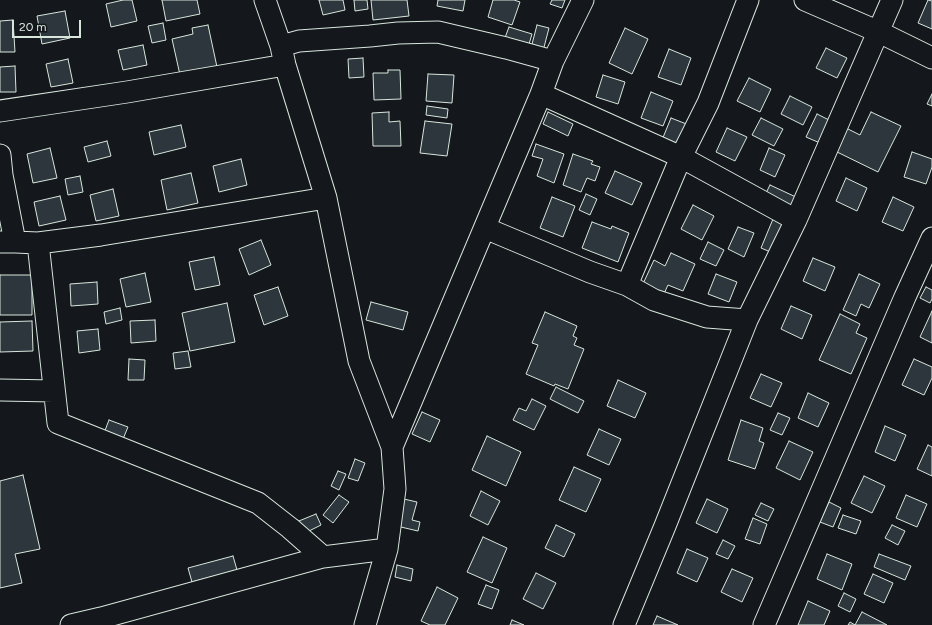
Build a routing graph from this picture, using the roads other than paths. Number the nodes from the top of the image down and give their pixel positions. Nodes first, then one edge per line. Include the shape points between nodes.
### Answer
1 (265, 0) edge
2 (583, 0) edge
3 (748, 0) edge
4 (805, 0) edge
5 (892, 0) edge
6 (879, 32) junction
7 (283, 55) junction
8 (932, 58) edge
9 (553, 61) junction
10 (541, 94) junction
11 (0, 111) edge
12 (0, 155) edge
13 (681, 157) junction
14 (326, 198) junction
15 (796, 220) junction
16 (485, 228) junction
17 (932, 238) edge
18 (7, 242) edge
19 (38, 243) junction
20 (627, 286) junction
21 (747, 320) junction
22 (0, 390) edge
23 (54, 392) junction
24 (392, 447) junction
25 (387, 549) junction
26 (323, 557) junction
27 (102, 622) edge
28 (71, 625) edge
29 (365, 625) edge
30 (624, 625) edge
31 (764, 625) edge

1 - 7 street
2 - 9 street
3 - 13 street via 708,103
4 - 6 street
5 - 6 street
6 - 8 street
6 - 15 street
7 - 9 street via 299,41 438,32
7 - 11 street via 127,92
7 - 14 street
9 - 10 street
10 - 13 street
10 - 16 street
12 - 18 street
13 - 15 street
13 - 20 street
14 - 19 street via 179,223
14 - 24 street via 359,361
15 - 21 street
16 - 20 street
16 - 24 street
17 - 31 street
18 - 19 street
19 - 23 street
20 - 21 street via 654,300 708,317
21 - 30 street
22 - 23 street
23 - 26 street via 58,423 258,503
24 - 25 street via 395,489
25 - 26 street
25 - 29 street
26 - 27 street
27 - 28 street

